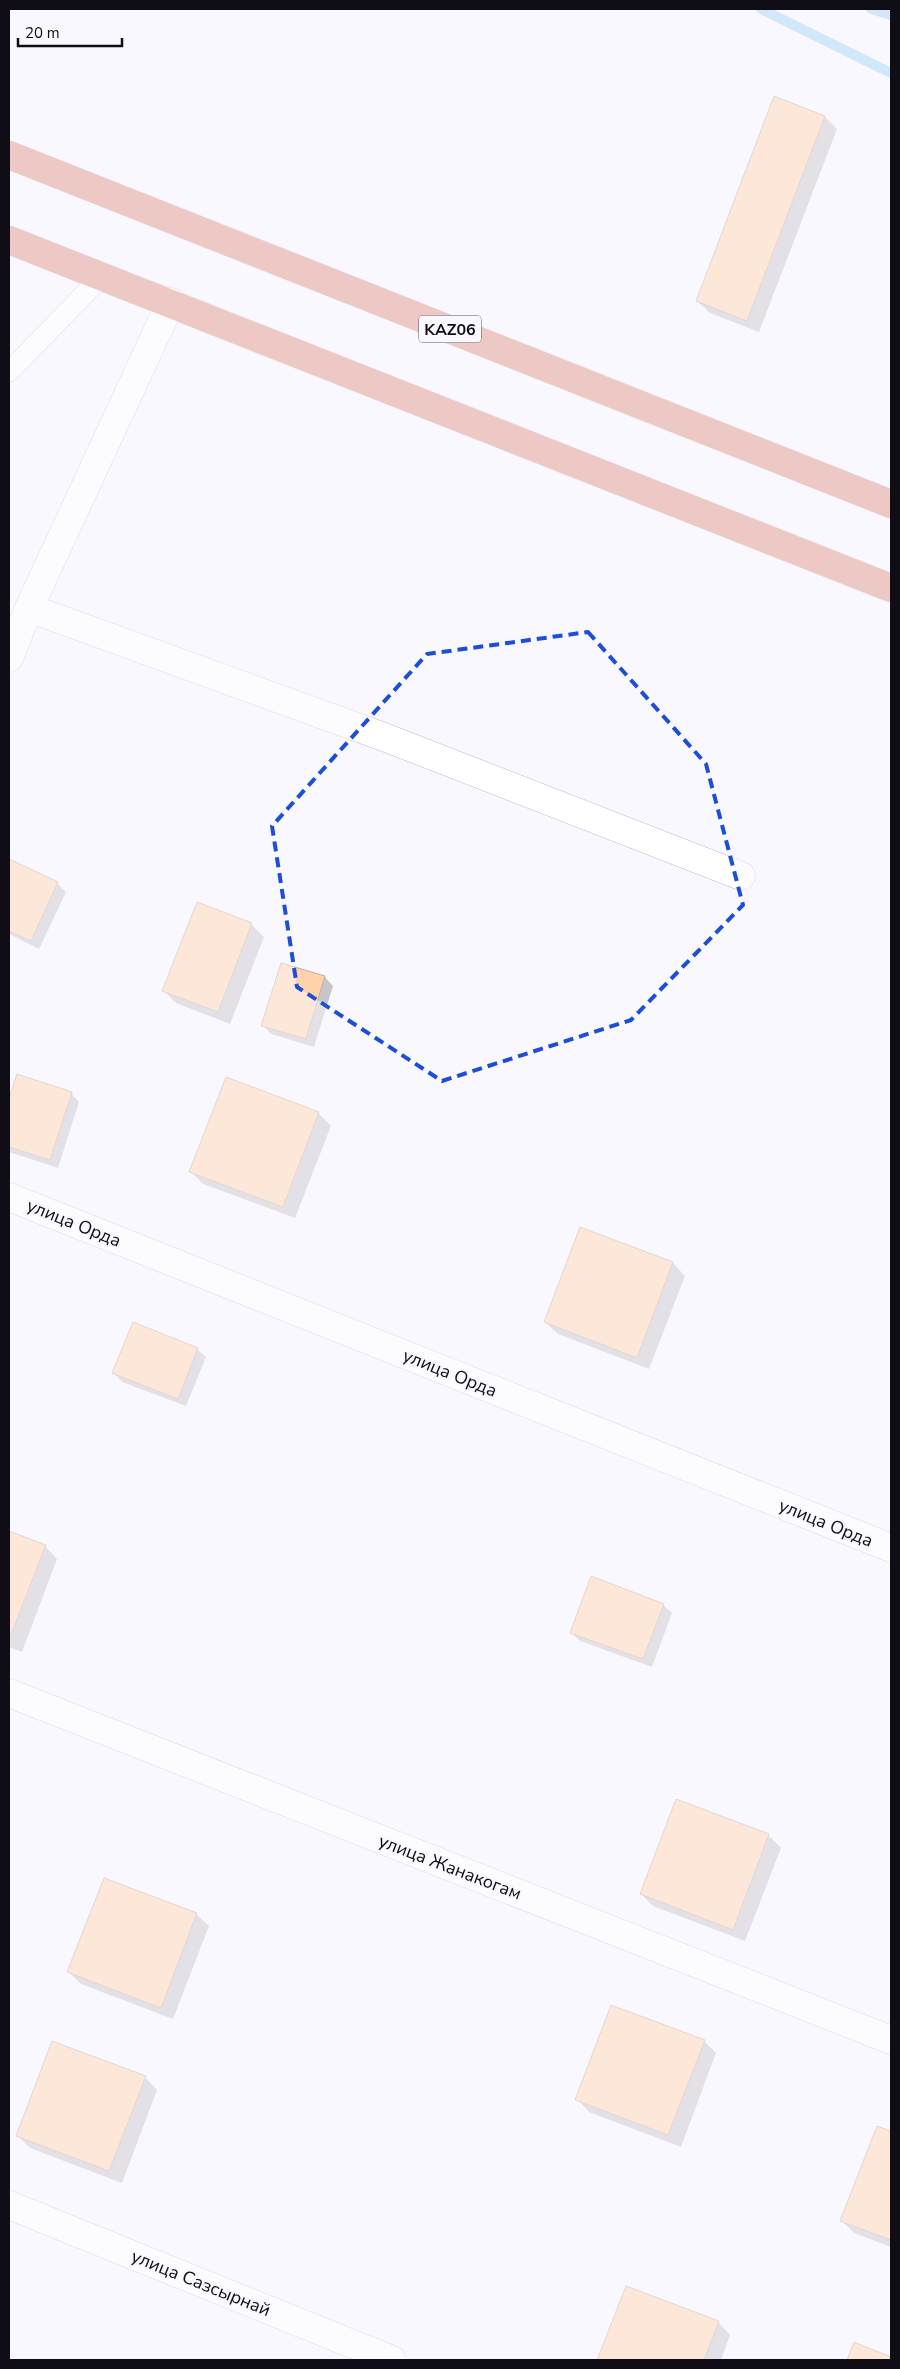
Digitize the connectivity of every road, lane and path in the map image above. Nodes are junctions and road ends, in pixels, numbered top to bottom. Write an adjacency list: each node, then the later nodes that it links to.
1 (9, 155): 6 (highway, KАZ06)
2 (9, 240): 3 (highway)
3 (102, 276): 4 (highway); 5 (lane)
4 (171, 302): 7 (highway); 8 (street)
5 (9, 372)
6 (891, 504)
7 (891, 588)
8 (30, 608): 9 (street); 10 (street)
9 (9, 658)
10 (741, 876)
11 (9, 1197): 12 (street, улица Орда)
12 (891, 1548)
13 (9, 1693): 14 (street, улица Жанакогам)
14 (891, 2040)
15 (9, 2205): 16 (street, улица Сазсырнай)
16 (392, 2360)

